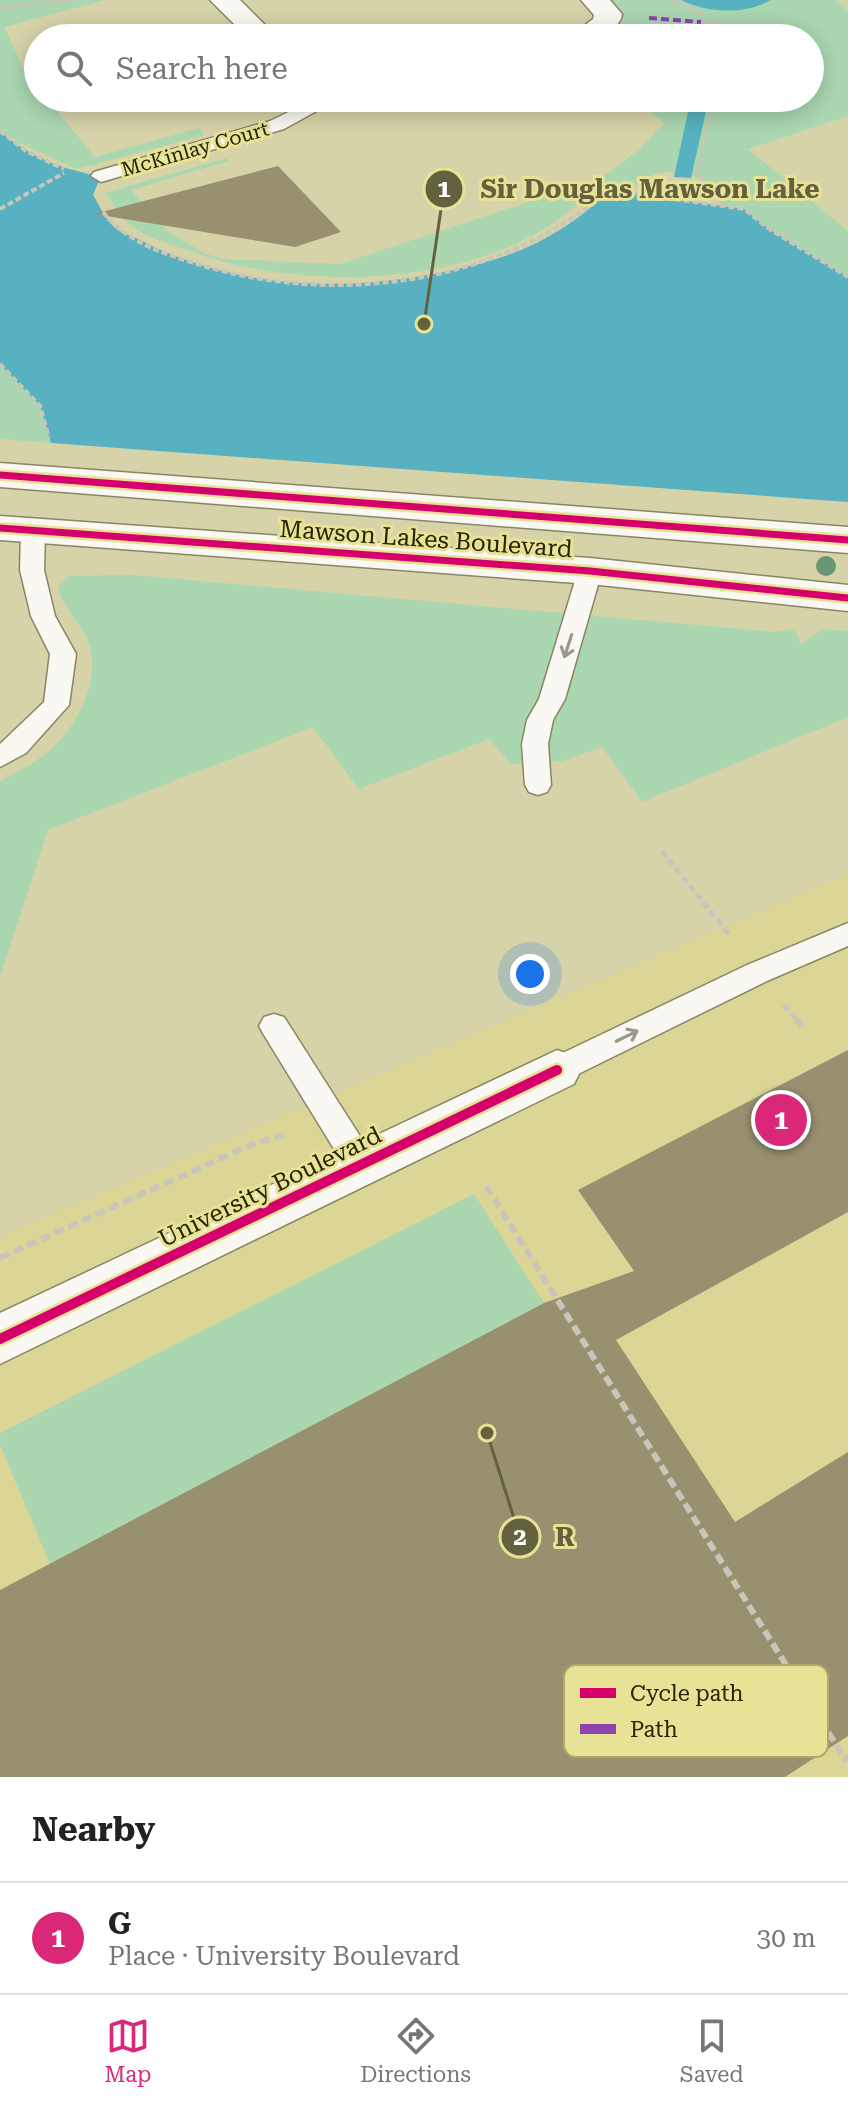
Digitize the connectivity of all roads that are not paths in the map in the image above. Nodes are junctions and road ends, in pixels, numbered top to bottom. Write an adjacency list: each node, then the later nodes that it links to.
1 (224, 0): 3 (street)
2 (595, 0): 4 (street)
3 (249, 24)
4 (605, 24)
5 (303, 112): 6 (lane, McKinlay Court)
6 (101, 176)
7 (0, 475): 9 (street, Mawson Lakes Boulevard)
8 (16, 530): 10 (street, Mawson Lakes Boulevard); 12 (lane)
9 (848, 540)
10 (590, 571): 11 (street, Mawson Lakes Boulevard); 13 (lane, one-way to 13)
11 (848, 598)
12 (0, 757)
13 (538, 785)
14 (848, 934): 16 (lane, University Boulevard, one-way to 14)
15 (274, 1026): 17 (lane)
16 (557, 1070): 17 (street, University Boulevard)
17 (361, 1165): 18 (street, University Boulevard)
18 (0, 1339)

